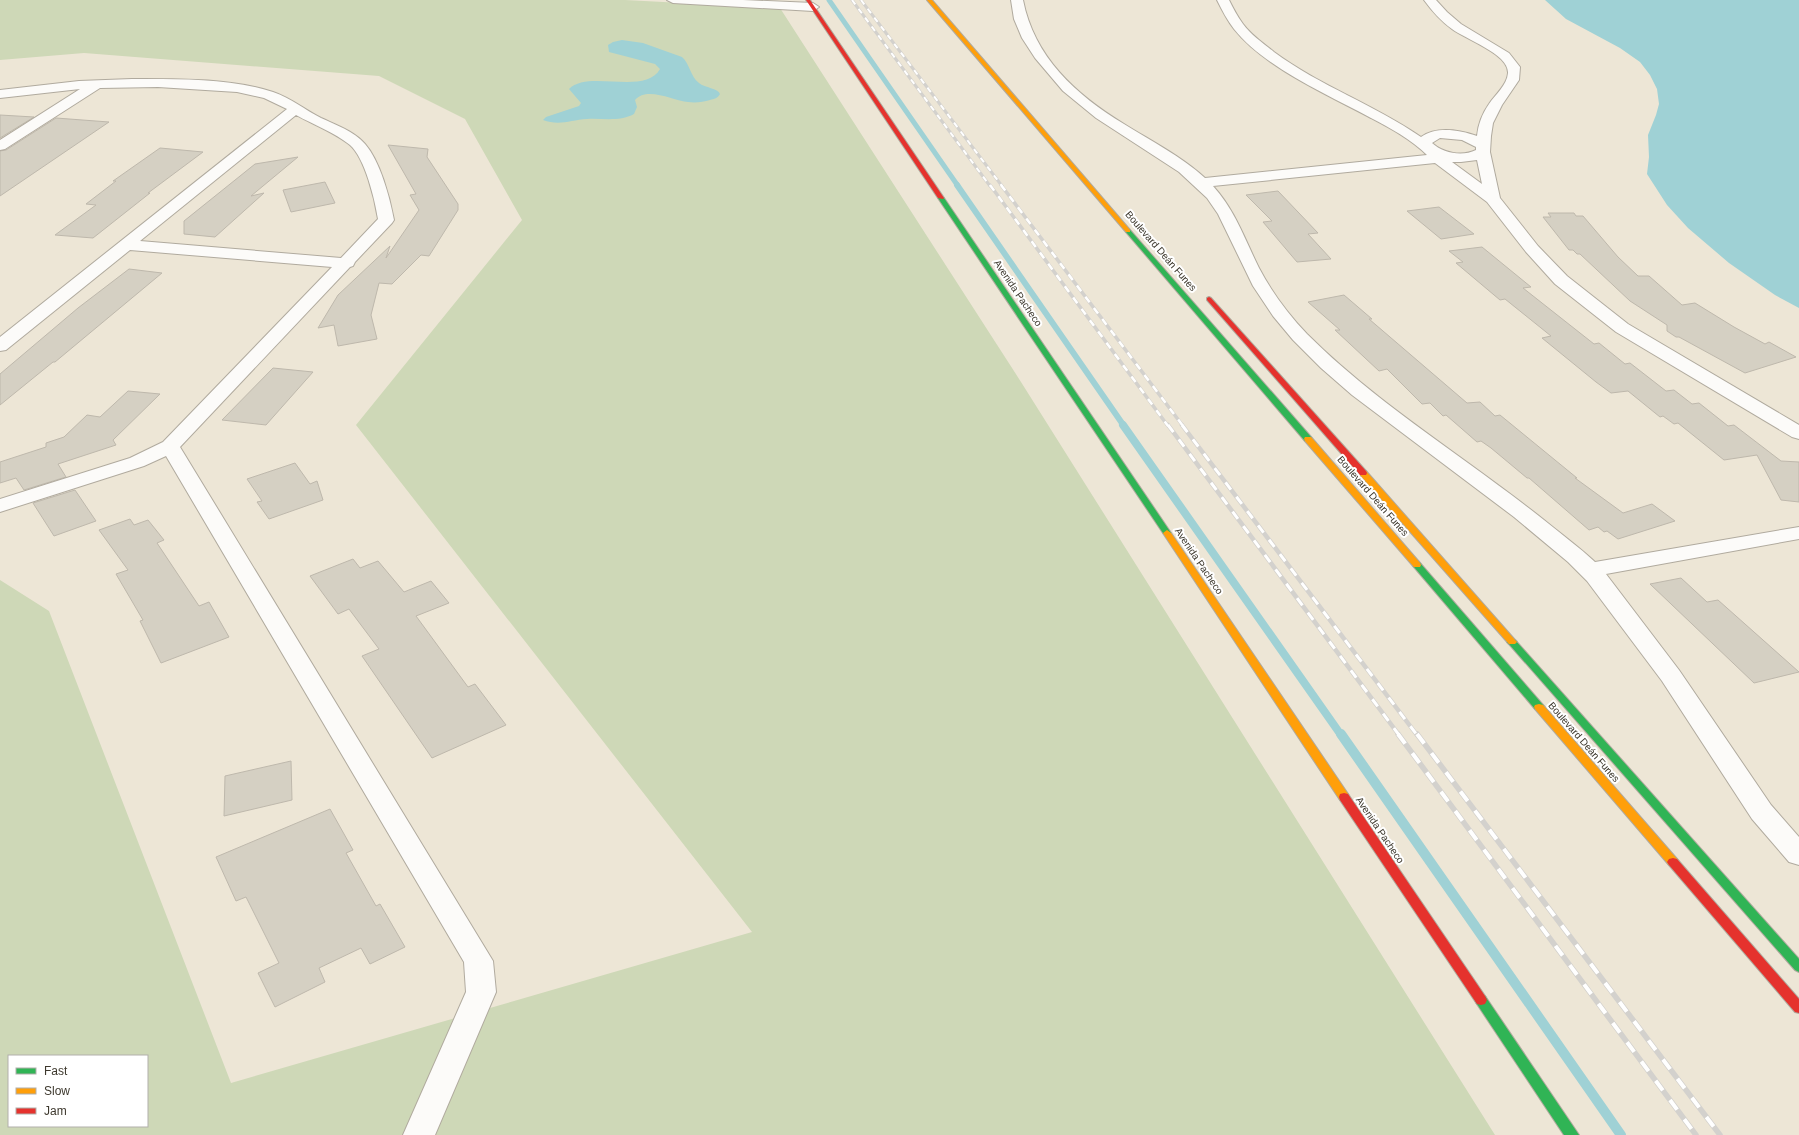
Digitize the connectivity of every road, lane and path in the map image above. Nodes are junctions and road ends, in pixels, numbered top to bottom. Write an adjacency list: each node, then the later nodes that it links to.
1 (673, 0): 6 (street)
2 (928, 0): 29 (main road, Boulevard Deán Funes)
3 (1017, 0): 16 (street)
4 (1223, 0): 10 (street)
5 (1430, 0): 11 (street)
6 (810, 4): 31 (main road, Avenida Pacheco)
7 (98, 84): 8 (street); 9 (street); 13 (street)
8 (0, 94)
9 (294, 109): 18 (street); 19 (street)
10 (1398, 127): 12 (street); 15 (street)
11 (1484, 129): 12 (street); 14 (street)
12 (1446, 134): 14 (street); 15 (street)
13 (0, 146)
14 (1483, 148): 15 (street); 17 (street)
15 (1433, 153): 16 (street); 17 (street)
16 (1202, 183): 26 (street)
17 (1492, 199): 22 (street)
18 (128, 245): 19 (street); 21 (street)
19 (347, 263): 23 (street)
20 (1202, 292): 28 (main road, Boulevard Deán Funes)
21 (0, 346)
22 (1799, 433)
23 (170, 446): 24 (street); 30 (street)
24 (0, 506)
25 (1799, 533): 26 (street)
26 (1590, 570): 27 (street)
27 (1799, 855)
28 (1799, 966)
29 (1799, 1008)
30 (419, 1135)
31 (1572, 1135)

